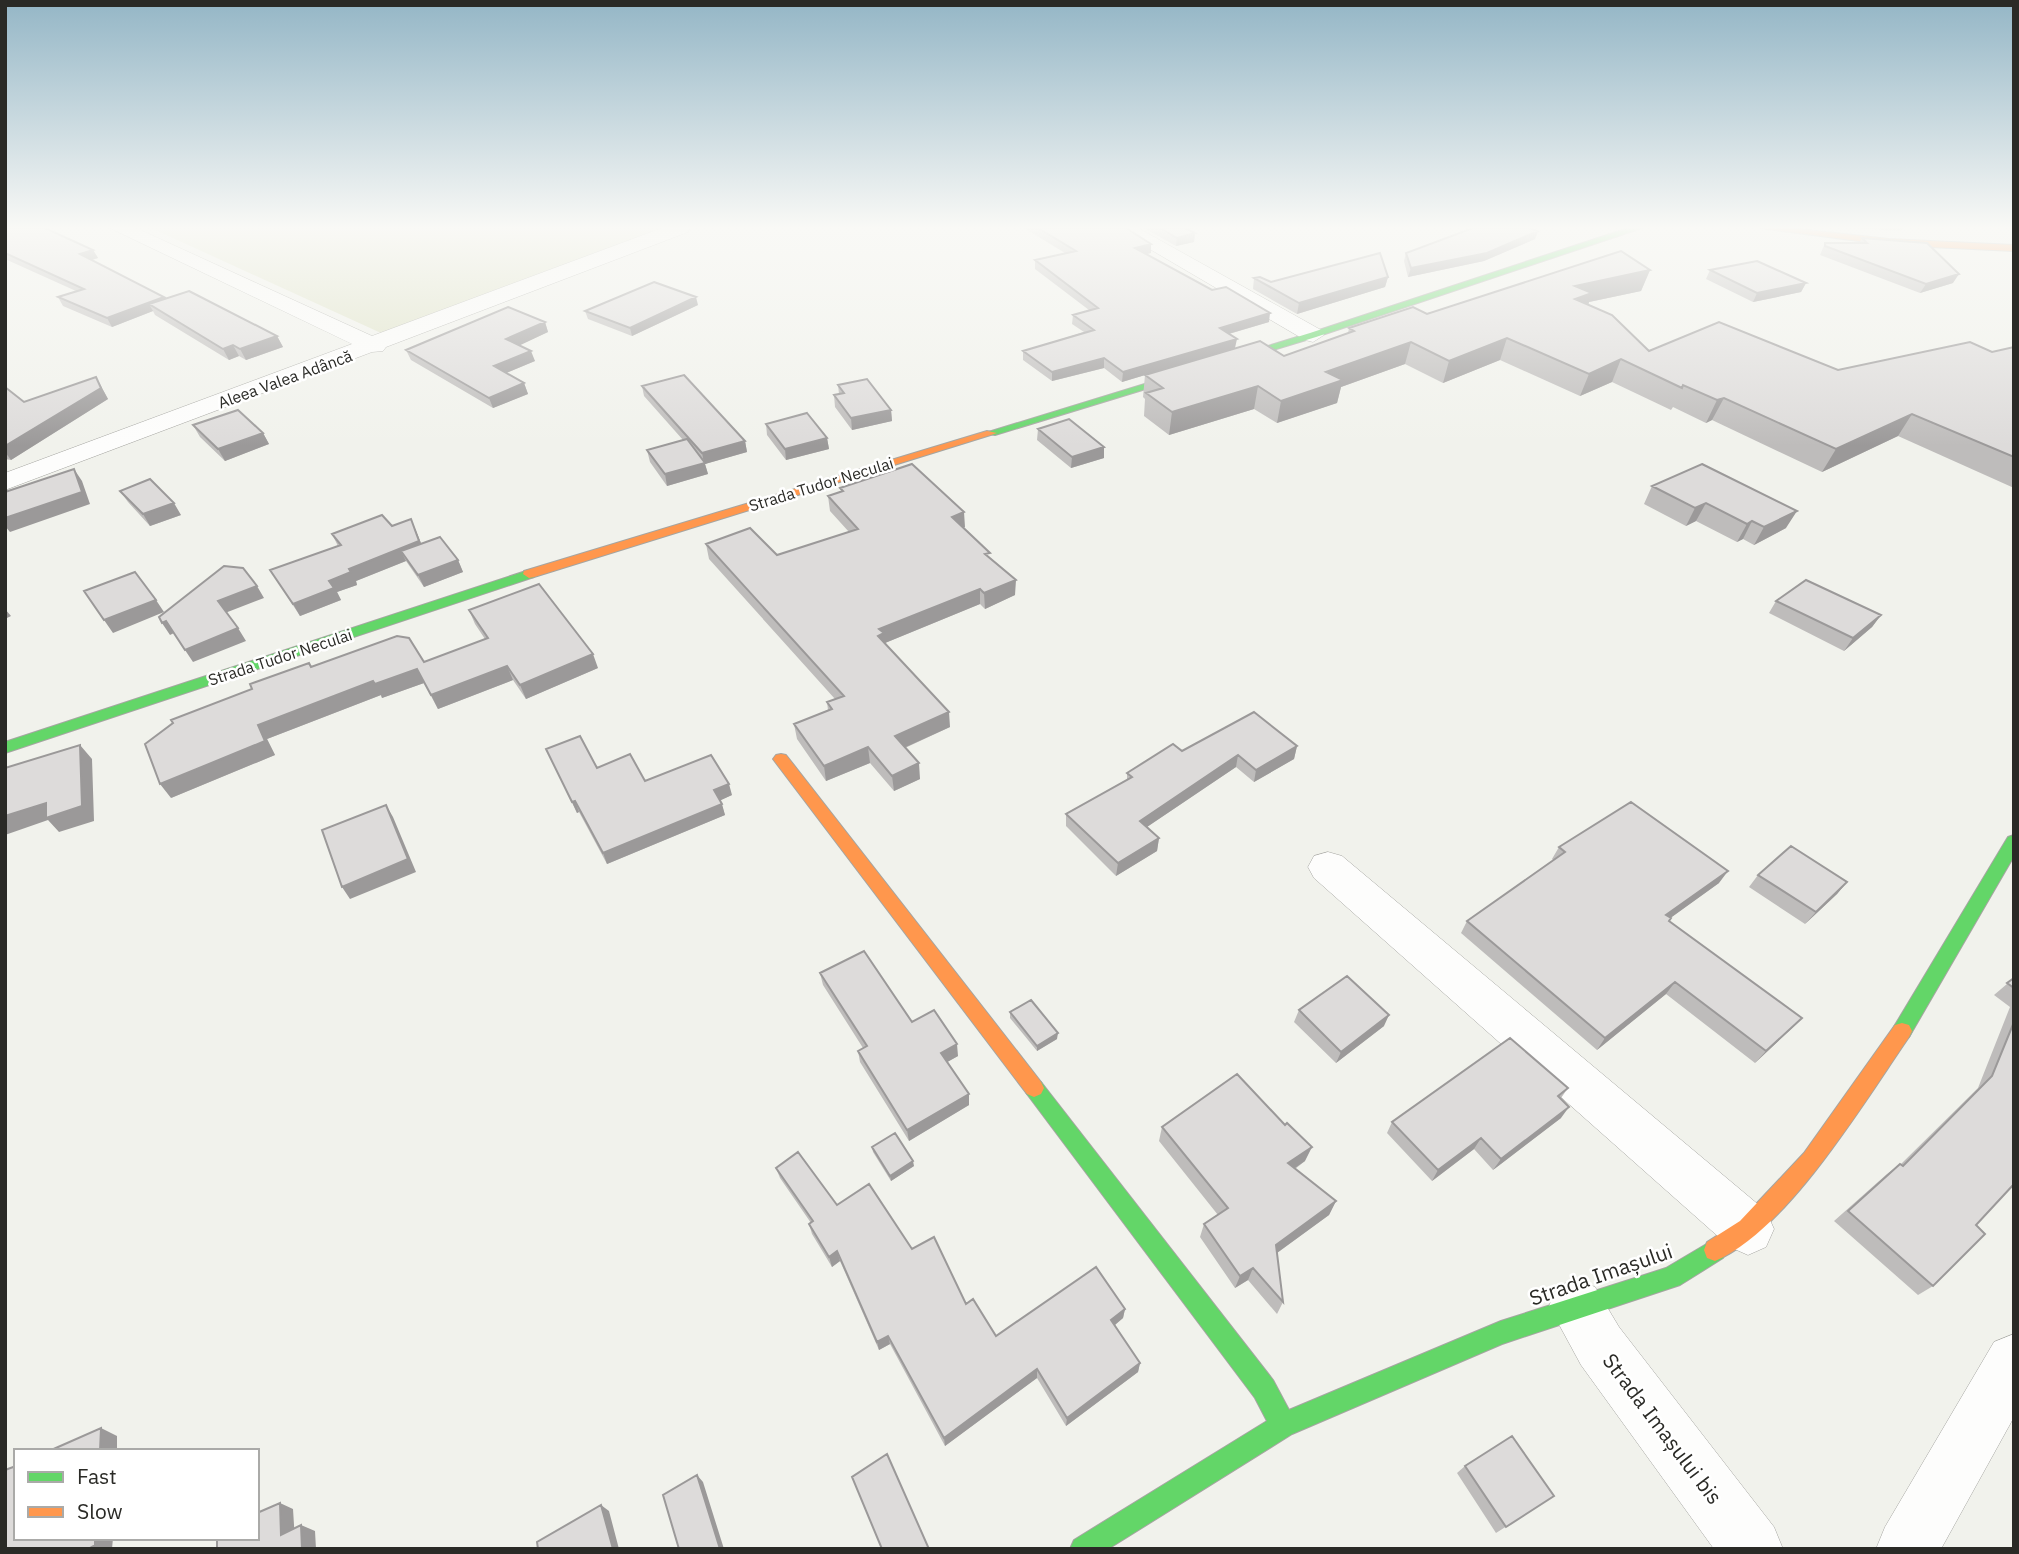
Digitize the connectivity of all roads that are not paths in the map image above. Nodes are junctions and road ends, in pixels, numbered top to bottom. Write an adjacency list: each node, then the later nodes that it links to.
1 (276, 301): 6 (street)
2 (493, 301): 6 (street, Aleea Valea Adâncă)
3 (1251, 301): 5 (street)
4 (1417, 301): 5 (street, Strada Tudor Neculai)
5 (1312, 335): 8 (street, Strada Tudor Neculai)
6 (375, 346): 7 (street, Aleea Valea Adâncă)
7 (5, 482)
8 (5, 748)
9 (781, 759): 15 (street)
10 (2014, 841): 12 (street, Strada Imașului)
11 (1328, 867): 12 (street)
12 (1748, 1229): 13 (street, Strada Imașului)
13 (1576, 1306): 15 (street, Strada Imașului); 17 (street, Strada Imașului bis)
14 (2014, 1362): 18 (street)
15 (1283, 1426): 16 (street, Strada Imașului)
16 (1083, 1549)
17 (1752, 1549)
18 (1908, 1549)

